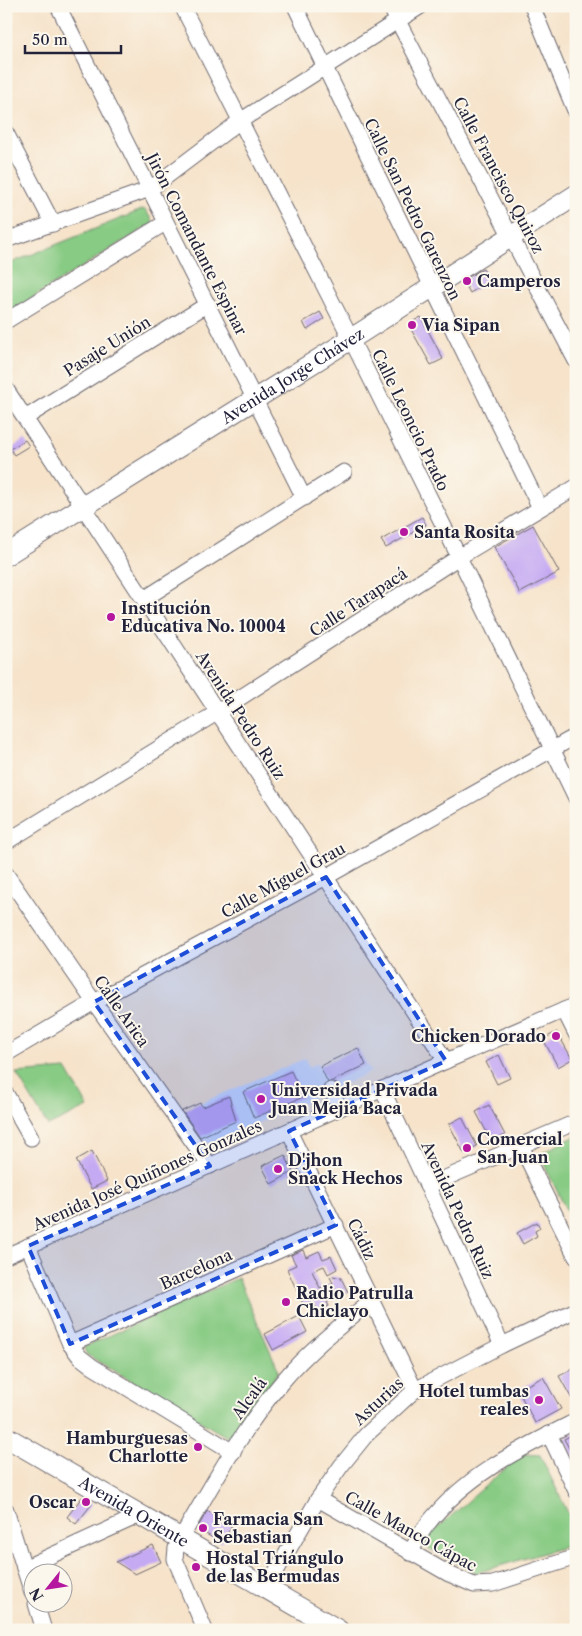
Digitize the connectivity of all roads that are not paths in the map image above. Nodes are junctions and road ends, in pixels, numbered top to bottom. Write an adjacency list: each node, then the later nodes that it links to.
1 (58, 6): 12 (street, Jirón Comandante Espinar)
2 (182, 6): 10 (street, Calle Leoncio Prado)
3 (294, 6): 8 (street, Calle San Pedro Garenzon)
4 (390, 6): 7 (street, Calle Francisco Quiroz)
5 (421, 6): 7 (street)
6 (532, 6): 9 (street)
7 (397, 20): 8 (street); 16 (street, Calle Francisco Quiroz)
8 (324, 69): 10 (street); 18 (street, Calle San Pedro Garenzon)
9 (576, 113)
10 (240, 121): 12 (street); 21 (street, Calle Leoncio Prado)
11 (7, 136): 15 (street)
12 (150, 189): 14 (street, Jirón Comandante Espinar); 15 (street)
13 (576, 195): 16 (main road, Avenida Jorge Chávez)
14 (165, 222): 19 (street, Jirón Comandante Espinar); 20 (street)
15 (53, 224): 17 (street)
16 (512, 236): 18 (main road, Avenida Jorge Chávez); 22 (street, Calle Francisco Quiroz)
17 (6, 240)
18 (432, 287): 21 (main road, Avenida Jorge Chávez); 30 (street, Calle San Pedro Garenzon)
19 (208, 304): 24 (street, Jirón Comandante Espinar); 25 (street, Pasaje Unión)
20 (6, 321)
21 (351, 339): 24 (main road, Avenida Jorge Chávez); 32 (street, Calle Leoncio Prado)
22 (576, 361)
23 (6, 389): 25 (street, Avenida Pedro Ruiz)
24 (255, 399): 28 (street, Jirón Comandante Espinar); 29 (main road, Avenida Jorge Chávez)
25 (26, 418): 29 (street, Avenida Pedro Ruiz)
26 (344, 472): 28 (street)
27 (576, 487): 30 (street, Calle Tarapacá)
28 (304, 498): 33 (street)
29 (83, 507): 31 (main road, Avenida Jorge Chávez); 33 (street, Avenida Pedro Ruiz)
30 (540, 508): 32 (street, Calle Tarapacá)
31 (6, 555)
32 (459, 557): 34 (street, Calle Tarapacá); 36 (street, Calle Leoncio Prado)
33 (144, 599): 34 (street, Avenida Pedro Ruiz)
34 (218, 712): 38 (street, Calle Tarapacá); 40 (street, Avenida Pedro Ruiz)
35 (576, 736): 36 (street, Calle Miguel Grau)
36 (552, 750): 37 (street, Calle Leoncio Prado); 40 (street, Calle Miguel Grau)
37 (576, 798)
38 (6, 842)
39 (6, 874): 41 (street, Calle Arica)
40 (326, 878): 41 (street, Calle Miguel Grau); 45 (street, Avenida Pedro Ruiz)
41 (94, 1002): 44 (street, Calle Miguel Grau); 54 (street, Calle Arica)
42 (570, 1008): 43 (street); 45 (street, Avenida José Quiñones Gonzales)
43 (576, 1034)
44 (6, 1054)
45 (446, 1061): 46 (street, Avenida José Quiñones Gonzales)
46 (382, 1089): 49 (street, Avenida José Quiñones Gonzales); 55 (street, Avenida Pedro Ruiz)
47 (331, 1090): 49 (street)
48 (6, 1094): 52 (street)
49 (340, 1108): 51 (street, Avenida José Quiñones Gonzales)
50 (576, 1122): 53 (street)
51 (289, 1131): 54 (street, Avenida José Quiñones Gonzales); 56 (street, Cádiz)
52 (31, 1138)
53 (521, 1146): 55 (street); 59 (street)
54 (210, 1166): 57 (street, Avenida José Quiñones Gonzales)
55 (427, 1186): 63 (street, Avenida Pedro Ruiz)
56 (336, 1226): 60 (street, Cádiz); 62 (street, Barcelona)
57 (28, 1246): 58 (street, Avenida José Quiñones Gonzales); 62 (street)
58 (6, 1256)
59 (576, 1257)
60 (372, 1300): 64 (street, Cádiz); 68 (street, Alcalá)
61 (576, 1310): 63 (street, Asturias)
62 (70, 1344): 68 (street)
63 (502, 1346): 64 (street, Asturias)
64 (415, 1390): 70 (street, Asturias)
65 (576, 1422): 66 (street)
66 (549, 1434): 69 (street); 74 (street)
67 (6, 1437): 72 (main road, Avenida Oriente)
68 (233, 1452): 73 (street, Alcalá)
69 (576, 1491)
70 (318, 1499): 74 (street, Calle Manco Cápac); 78 (street, Asturias)
71 (7, 1515): 76 (street)
72 (140, 1515): 73 (main road, Avenida Oriente); 77 (street)
73 (181, 1538): 78 (main road, Avenida Oriente); 81 (street, Alcalá)
74 (410, 1552): 75 (street, Calle Manco Cápac)
75 (576, 1557)
76 (23, 1564)
77 (33, 1564)
78 (267, 1587): 82 (main road, Avenida Oriente)
79 (39, 1614): 80 (street)
80 (44, 1630)
81 (205, 1630)
82 (338, 1630)

